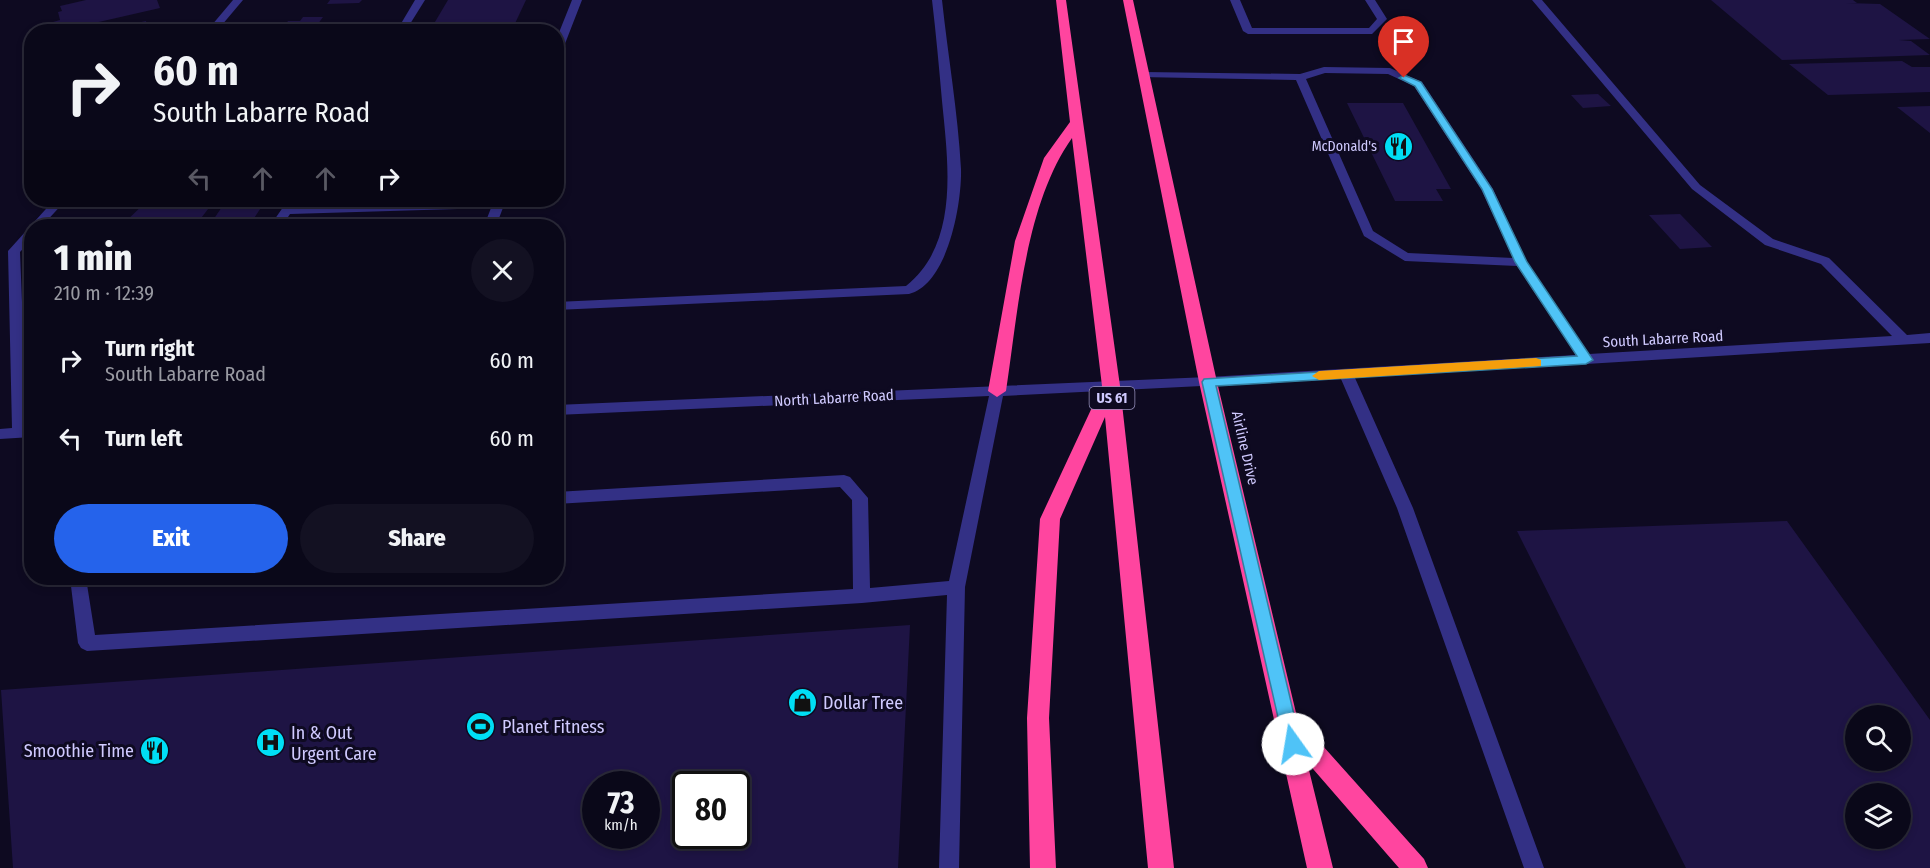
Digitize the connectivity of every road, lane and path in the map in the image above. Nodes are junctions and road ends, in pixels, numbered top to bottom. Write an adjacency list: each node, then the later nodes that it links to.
1 (420, 0): 11 (street)
2 (577, 0): 12 (street)
3 (937, 0): 24 (street)
4 (1061, 0): 15 (highway, US 61)
5 (1128, 0): 13 (highway, Airline Drive)
6 (1235, 0): 7 (street)
7 (1370, 0)
8 (1537, 0): 26 (street)
9 (231, 2): 10 (street)
10 (216, 24)
11 (405, 24)
12 (564, 33)
13 (1144, 75): 14 (street); 29 (highway, Airline Drive)
14 (1300, 77): 23 (street); 23 (street)
15 (1077, 122): 30 (highway, US 61); 31 (highway)
16 (54, 207): 20 (street)
17 (289, 207): 19 (street)
18 (381, 207): 19 (street)
19 (286, 211): 21 (street)
20 (42, 219)
21 (281, 219)
22 (24, 240): 32 (street)
23 (1521, 262): 27 (street)
24 (564, 306)
25 (1930, 338): 26 (street, South Labarre Road)
26 (1903, 339): 27 (street, South Labarre Road)
27 (1586, 360): 28 (street, South Labarre Road)
28 (1346, 374): 29 (street, South Labarre Road); 46 (street)
29 (1208, 382): 30 (street, South Labarre Road); 40 (highway, Airline Drive)
30 (1111, 386): 31 (street, North Labarre Road); 42 (highway); 43 (highway, US 61)
31 (997, 391): 33 (street, North Labarre Road); 38 (street)
32 (24, 402)
33 (564, 410)
34 (24, 432): 35 (street)
35 (0, 434)
36 (564, 498): 39 (street)
37 (79, 585): 39 (street)
38 (956, 587): 39 (street); 41 (street)
39 (862, 596)
40 (1288, 723): 44 (highway, Airline Drive); 45 (highway)
41 (949, 868)
42 (1043, 868)
43 (1161, 868)
44 (1320, 868)
45 (1415, 868)
46 (1534, 868)

